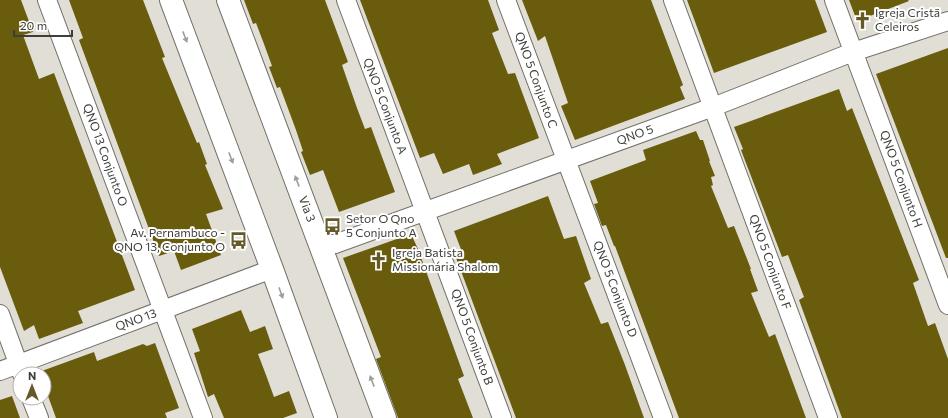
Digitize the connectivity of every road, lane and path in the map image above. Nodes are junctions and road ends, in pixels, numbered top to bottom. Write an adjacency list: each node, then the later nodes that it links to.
1 (47, 0): 18 (street, QNO 13 Conjunto O)
2 (171, 0): 16 (main road, one-way to 16)
3 (214, 0): 12 (main road)
4 (228, 0): 12 (main road, Via 3)
5 (346, 0): 14 (street, QNO 5 Conjunto A)
6 (506, 0): 13 (street, QNO 5 Conjunto C)
7 (673, 0): 11 (street, QNO 5 Conjunto F)
8 (834, 0): 10 (street, QNO 5 Conjunto H)
9 (948, 21): 10 (street, QNO 5)
10 (854, 52): 11 (street, QNO 5); 17 (street, QNO 5 Conjunto H)
11 (713, 107): 13 (street, QNO 5); 33 (street, QNO 5 Conjunto F)
12 (270, 110): 15 (main road, Via 3, one-way to 12)
13 (566, 161): 14 (street, QNO 5); 32 (street, QNO 5 Conjunto D)
14 (425, 212): 15 (street, QNO 5); 31 (street, QNO 5 Conjunto B)
15 (320, 244): 30 (main road, Via 3, one-way to 15)
16 (272, 269): 18 (street, QNO 13); 20 (main road, one-way to 20)
17 (948, 305)
18 (162, 310): 22 (street, QNO 13); 27 (street, QNO 13 Conjunto O)
19 (0, 314): 21 (street)
20 (305, 360): 28 (main road); 29 (main road)
21 (19, 366)
22 (27, 366)
23 (12, 370): 24 (street, QNO 13)
24 (0, 371)
25 (34, 406): 26 (street)
26 (39, 418)
27 (203, 418)
28 (326, 418)
29 (341, 418)
30 (386, 418)
31 (502, 418)
32 (663, 418)
33 (828, 418)

